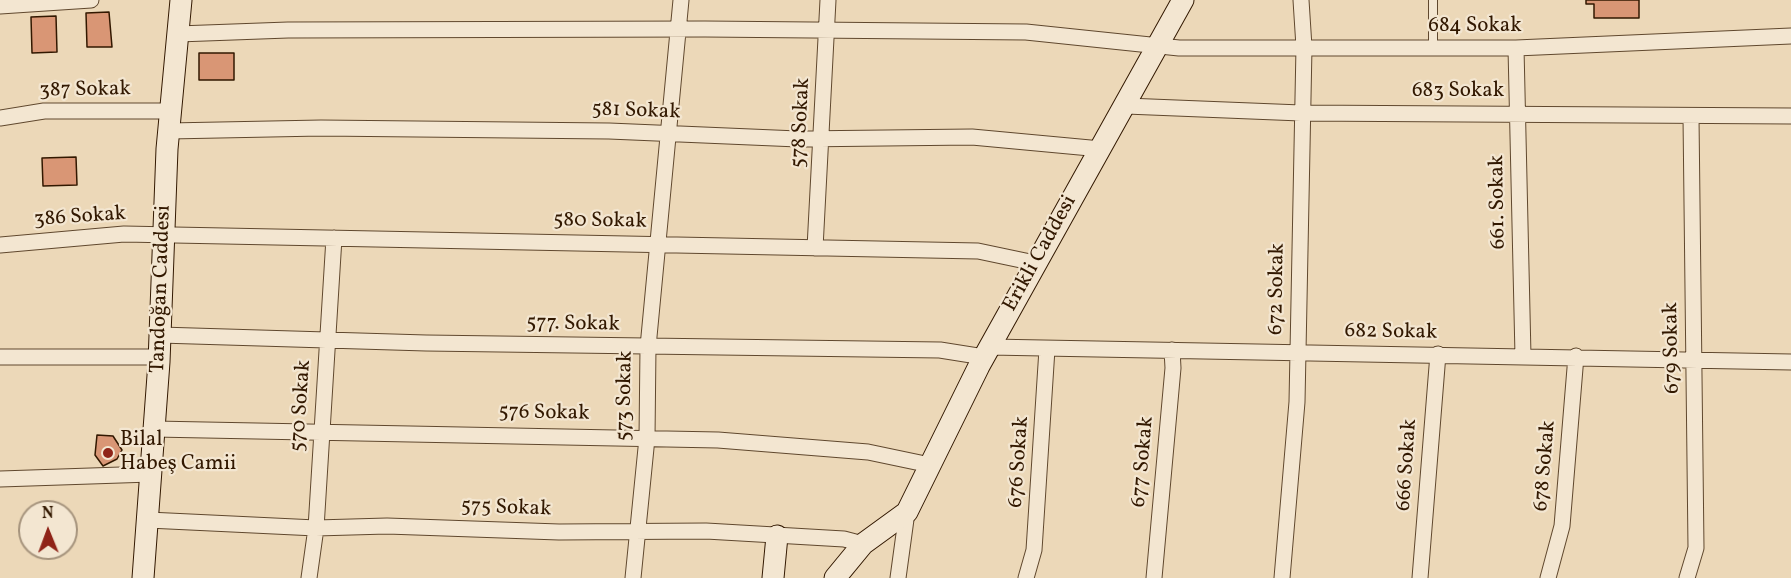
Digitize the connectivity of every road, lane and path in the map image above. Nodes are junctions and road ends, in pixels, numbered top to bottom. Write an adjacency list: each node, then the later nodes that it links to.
1 (91, 0): 8 (street)
2 (181, 0): 11 (street, Tandoğan Caddesi)
3 (681, 0): 9 (street, 573 Sokak)
4 (828, 0): 10 (street, 578 Sokak)
5 (1183, 0): 13 (street, Erikli Caddesi)
6 (1301, 0): 14 (street, 672 Sokak)
7 (1433, 0): 15 (lane)
8 (0, 6)
9 (679, 29): 10 (street, 684 Sokak); 11 (street, 684 Sokak); 24 (street, 573 Sokak)
10 (827, 30): 13 (street, 684 Sokak); 25 (street, 578 Sokak)
11 (178, 34): 23 (street, Tandoğan Caddesi)
12 (1791, 36): 16 (street, 684 Sokak)
13 (1158, 47): 14 (street, 684 Sokak); 17 (street, Erikli Caddesi)
14 (1304, 47): 15 (street, 684 Sokak); 18 (street, 672 Sokak)
15 (1433, 48): 16 (street, 684 Sokak)
16 (1516, 48): 19 (street, 661. Sokak)
17 (1126, 106): 18 (street, 683 Sokak); 26 (street, Erikli Caddesi)
18 (1301, 113): 19 (street, 683 Sokak); 39 (street, 672 Sokak)
19 (1519, 113): 21 (street, 683 Sokak); 41 (street, 661. Sokak)
20 (1791, 116): 21 (street, 683 Sokak)
21 (1691, 117): 45 (street, 679 Sokak)
22 (0, 118): 23 (street, 387 Sokak)
23 (170, 121): 24 (street, 581 Sokak); 27 (street, Tandoğan Caddesi)
24 (666, 134): 25 (street, 581 Sokak); 29 (street, 573 Sokak)
25 (823, 139): 26 (street, 581 Sokak); 31 (street, 578 Sokak)
26 (1101, 149): 32 (street, Erikli Caddesi)
27 (164, 236): 28 (street, 580 Sokak); 30 (street, 386 Sokak); 33 (street, Tandoğan Caddesi)
28 (334, 238): 29 (street, 580 Sokak); 34 (street, 570 Sokak)
29 (658, 244): 31 (street, 580 Sokak); 35 (street, 573 Sokak)
30 (0, 245)
31 (815, 248): 32 (street, 580 Sokak)
32 (1035, 263): 38 (street, Erikli Caddesi)
33 (160, 335): 34 (street, 577. Sokak); 43 (street, Tandoğan Caddesi)
34 (329, 339): 35 (street, 577. Sokak); 48 (street, 570 Sokak)
35 (648, 347): 38 (street, 577. Sokak); 49 (street, 573 Sokak)
36 (1047, 349): 37 (street, 682 Sokak); 38 (street, 682 Sokak); 65 (street, 676 Sokak)
37 (1172, 350): 39 (street, 682 Sokak); 66 (street, 677 Sokak)
38 (987, 352): 50 (street, Erikli Caddesi)
39 (1297, 353): 40 (street, 682 Sokak); 67 (street, 672 Sokak)
40 (1438, 354): 41 (street, 682 Sokak); 68 (street, 666 Sokak)
41 (1523, 356): 44 (street, 682 Sokak)
42 (0, 357): 43 (street)
43 (159, 357): 47 (street, Tandoğan Caddesi)
44 (1576, 357): 45 (street, 682 Sokak); 69 (street, 678 Sokak)
45 (1694, 361): 46 (street, 682 Sokak); 70 (street, 679 Sokak)
46 (1791, 362)
47 (154, 429): 48 (street, 576 Sokak); 51 (street, Tandoğan Caddesi)
48 (321, 434): 49 (street, 576 Sokak); 55 (street, 570 Sokak)
49 (647, 438): 50 (street, 576 Sokak); 56 (street, 573 Sokak)
50 (930, 465): 53 (street, Erikli Caddesi)
51 (151, 474): 52 (street); 54 (street, Tandoğan Caddesi)
52 (0, 479)
53 (907, 513): 58 (street); 64 (street)
54 (148, 520): 55 (street, 575 Sokak); 59 (street, Tandoğan Caddesi)
55 (316, 528): 56 (street, 575 Sokak); 60 (street, 570 Sokak)
56 (640, 532): 57 (street, 575 Sokak); 61 (street, 573 Sokak)
57 (777, 536): 58 (street, 575 Sokak); 62 (street)
58 (863, 544): 63 (street)
59 (143, 578)
60 (309, 578)
61 (633, 578)
62 (773, 578)
63 (835, 578)
64 (897, 578)
65 (1026, 578)
66 (1154, 578)
67 (1282, 578)
68 (1420, 578)
69 (1548, 578)
70 (1687, 578)

